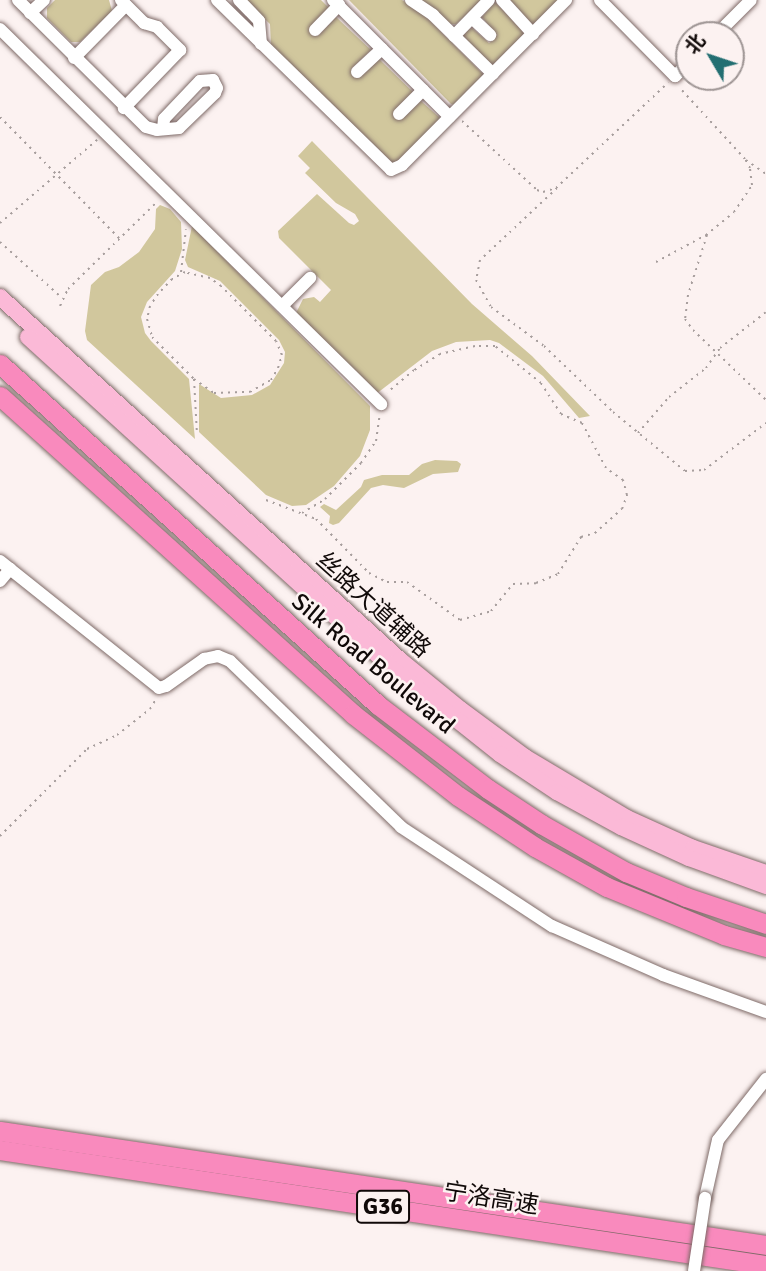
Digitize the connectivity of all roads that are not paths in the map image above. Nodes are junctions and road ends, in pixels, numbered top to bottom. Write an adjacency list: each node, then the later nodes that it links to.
1 (18, 0): 13 (street)
2 (44, 0): 13 (street)
3 (217, 0): 21 (street)
4 (239, 0): 21 (street)
5 (411, 0): 20 (street)
6 (489, 0): 14 (street)
7 (502, 0): 18 (street)
8 (566, 0): 18 (street)
9 (600, 0): 26 (street)
10 (751, 0): 15 (street)
11 (124, 2): 23 (street); 28 (street)
12 (336, 3): 17 (street); 22 (street)
13 (30, 13): 23 (street)
14 (472, 18): 19 (street); 20 (street)
15 (730, 21)
16 (0, 29): 34 (street)
17 (315, 30)
18 (533, 34): 25 (street)
19 (490, 35)
20 (454, 36): 25 (street)
21 (261, 44): 30 (street)
22 (382, 49): 24 (street); 27 (street)
23 (74, 58): 28 (street)
24 (357, 72)
25 (493, 74): 30 (street)
26 (675, 75)
27 (423, 90): 29 (street); 30 (street)
28 (124, 108): 31 (street)
29 (399, 114)
30 (452, 115)
31 (163, 129): 31 (street)
32 (310, 278): 34 (street)
33 (0, 297): 41 (main road, 丝路大道辅路)
34 (282, 306): 38 (street)
35 (0, 311): 42 (main road, 丝路大道辅路)
36 (0, 364): 43 (highway, Silk Road Boulevard)
37 (0, 396): 44 (highway, Silk Road Boulevard)
38 (381, 404)
39 (5, 565): 40 (street); 45 (street)
40 (0, 581)
41 (766, 873)
42 (766, 886)
43 (766, 924)
44 (766, 947)
45 (766, 1012)
46 (766, 1079): 51 (street, bridge)
47 (0, 1131): 49 (highway, 宁洛高速 / G36)
48 (0, 1150): 50 (highway, 宁洛高速 / G36)
49 (766, 1245)
50 (766, 1265)
51 (694, 1271)

